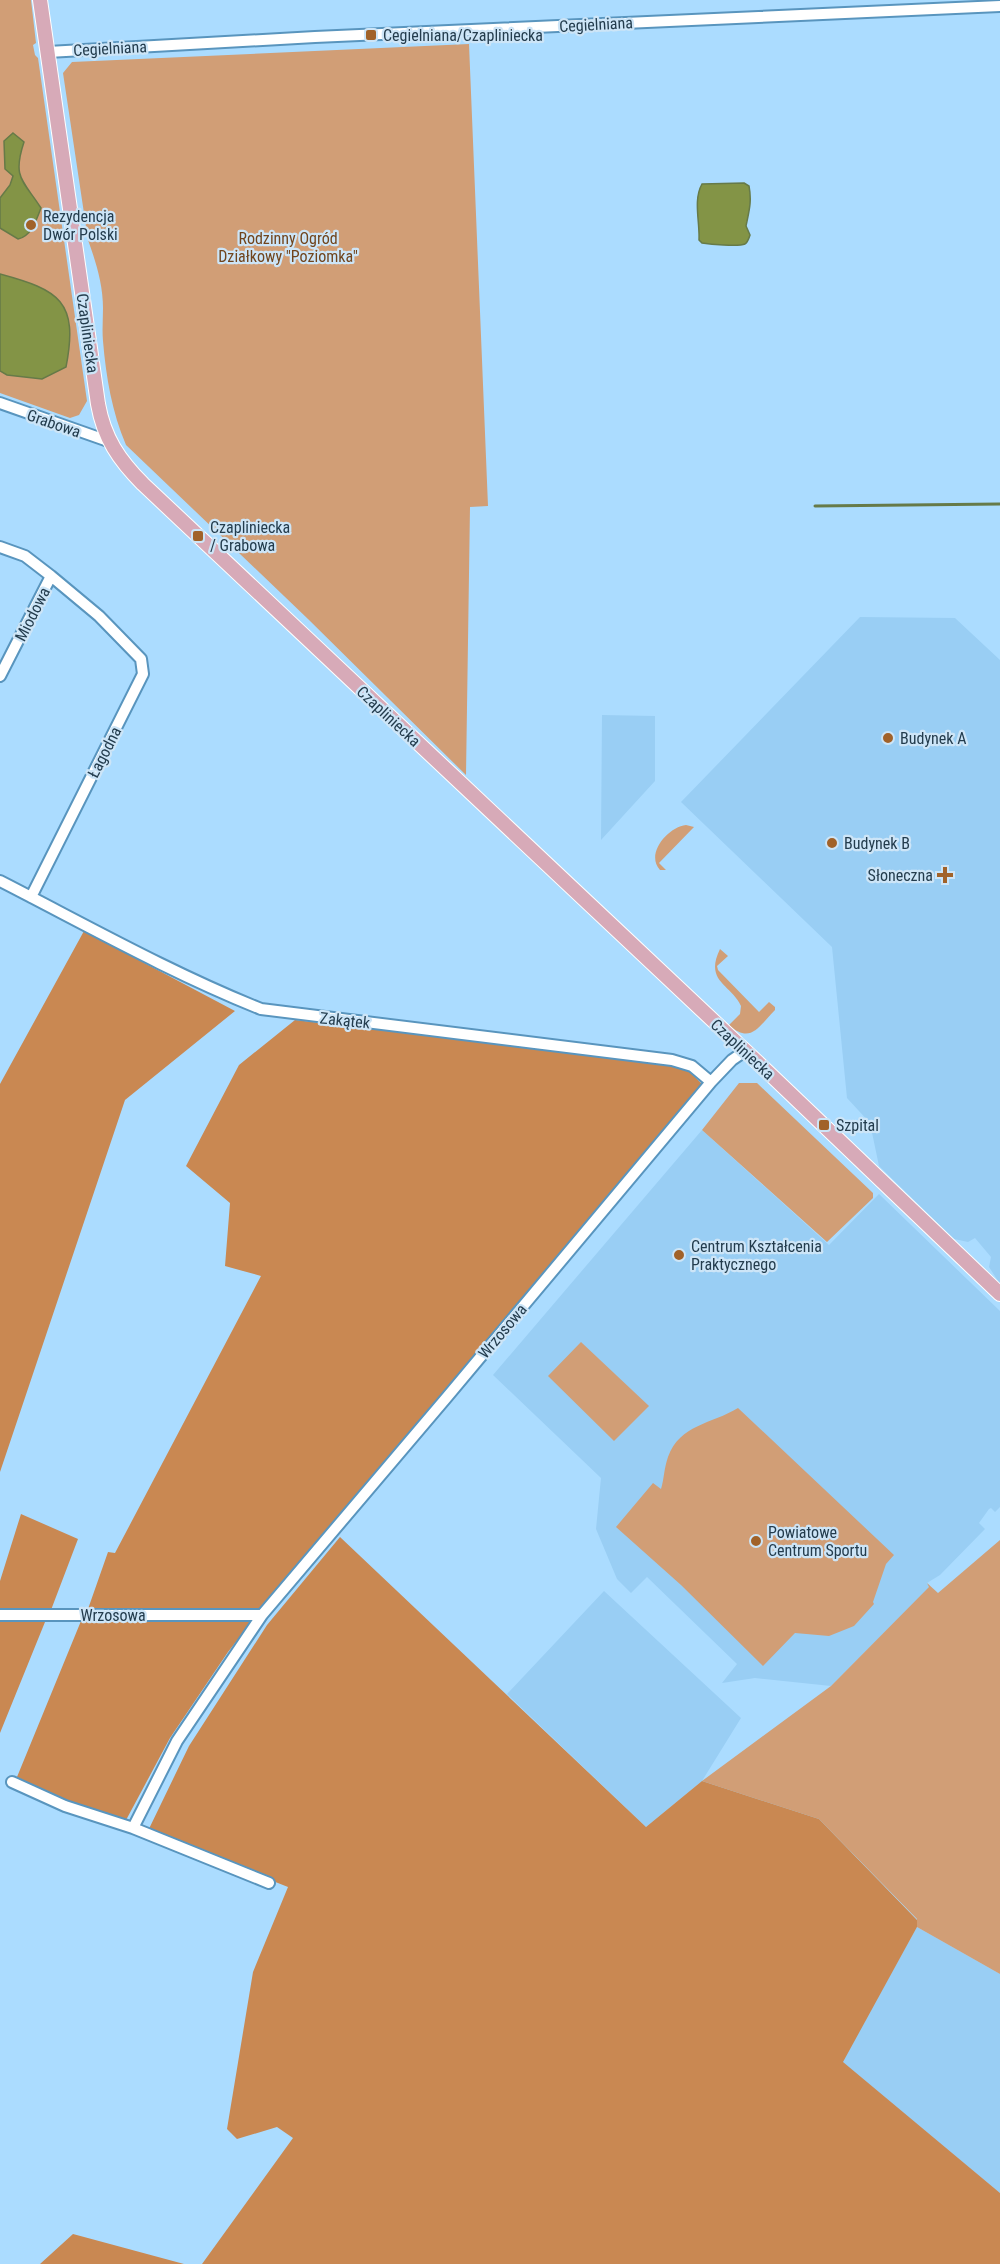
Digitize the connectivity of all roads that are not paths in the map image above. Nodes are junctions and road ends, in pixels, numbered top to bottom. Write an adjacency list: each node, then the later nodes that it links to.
1 (40, 0): 3 (main road, Czapliniecka)
2 (1000, 6): 3 (street, Cegielniana)
3 (48, 52): 5 (main road, Czapliniecka)
4 (0, 403): 5 (street, Grabowa)
5 (108, 441): 12 (main road, Czapliniecka)
6 (0, 547): 7 (street)
7 (51, 576): 8 (street, Miodowa); 9 (street, Miodowa)
8 (99, 616): 11 (street, Łagodna)
9 (0, 676)
10 (0, 881): 11 (street, Zakątek)
11 (31, 897): 13 (street, Zakątek)
12 (745, 1051): 13 (street, Wrzosowa); 14 (main road, Czapliniecka)
13 (711, 1082): 16 (street, Wrzosowa)
14 (1000, 1294)
15 (0, 1615): 16 (street, Wrzosowa)
16 (262, 1615): 18 (street, Wrzosowa)
17 (12, 1782): 18 (street)
18 (133, 1828): 19 (street)
19 (269, 1883)

